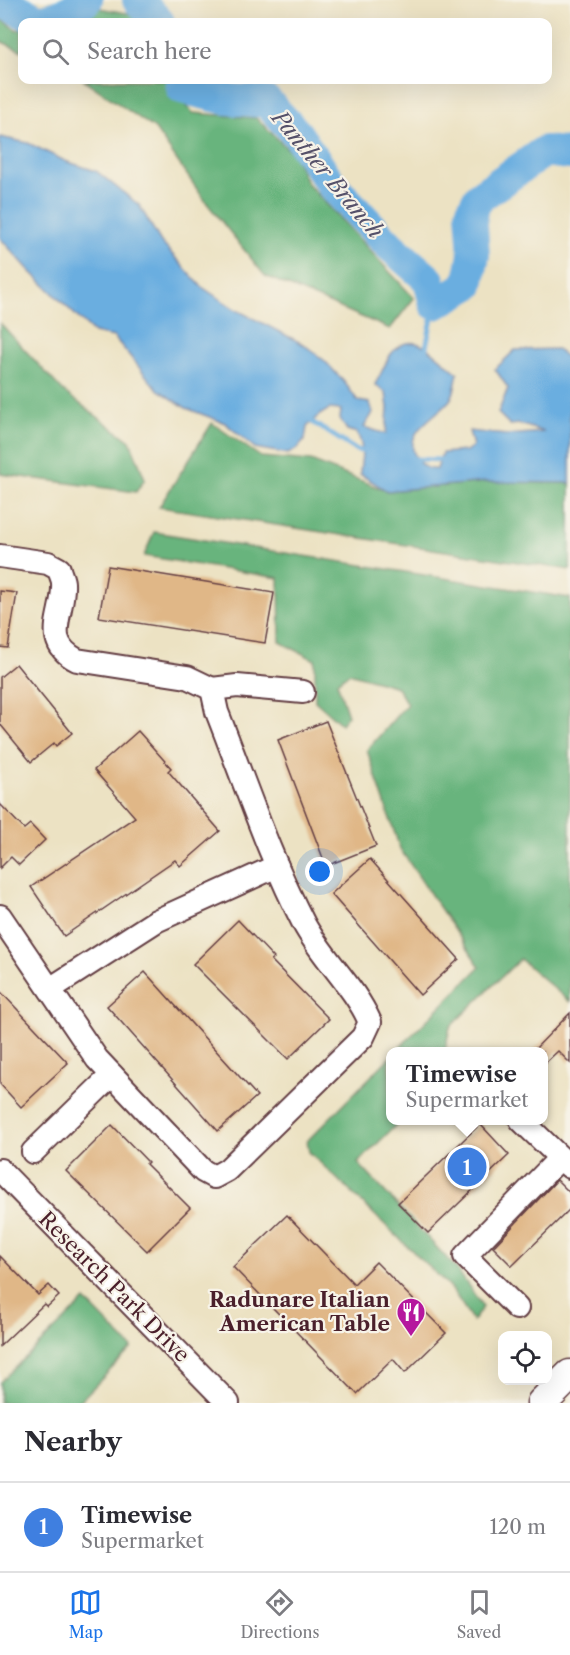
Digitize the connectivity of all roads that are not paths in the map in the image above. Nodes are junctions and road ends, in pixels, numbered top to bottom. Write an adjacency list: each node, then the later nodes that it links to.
1 (0, 556): 2 (street)
2 (212, 689): 3 (street); 4 (street)
3 (303, 692)
4 (277, 866): 6 (street); 7 (street)
5 (0, 916): 6 (street)
6 (50, 989): 7 (street)
7 (112, 1075): 9 (street)
8 (527, 1125): 10 (street)
9 (33, 1152)
10 (565, 1162): 12 (street)
11 (0, 1170): 14 (street, Research Park Drive)
12 (517, 1308)
13 (570, 1375): 15 (main road)
14 (228, 1403)
15 (542, 1403)

